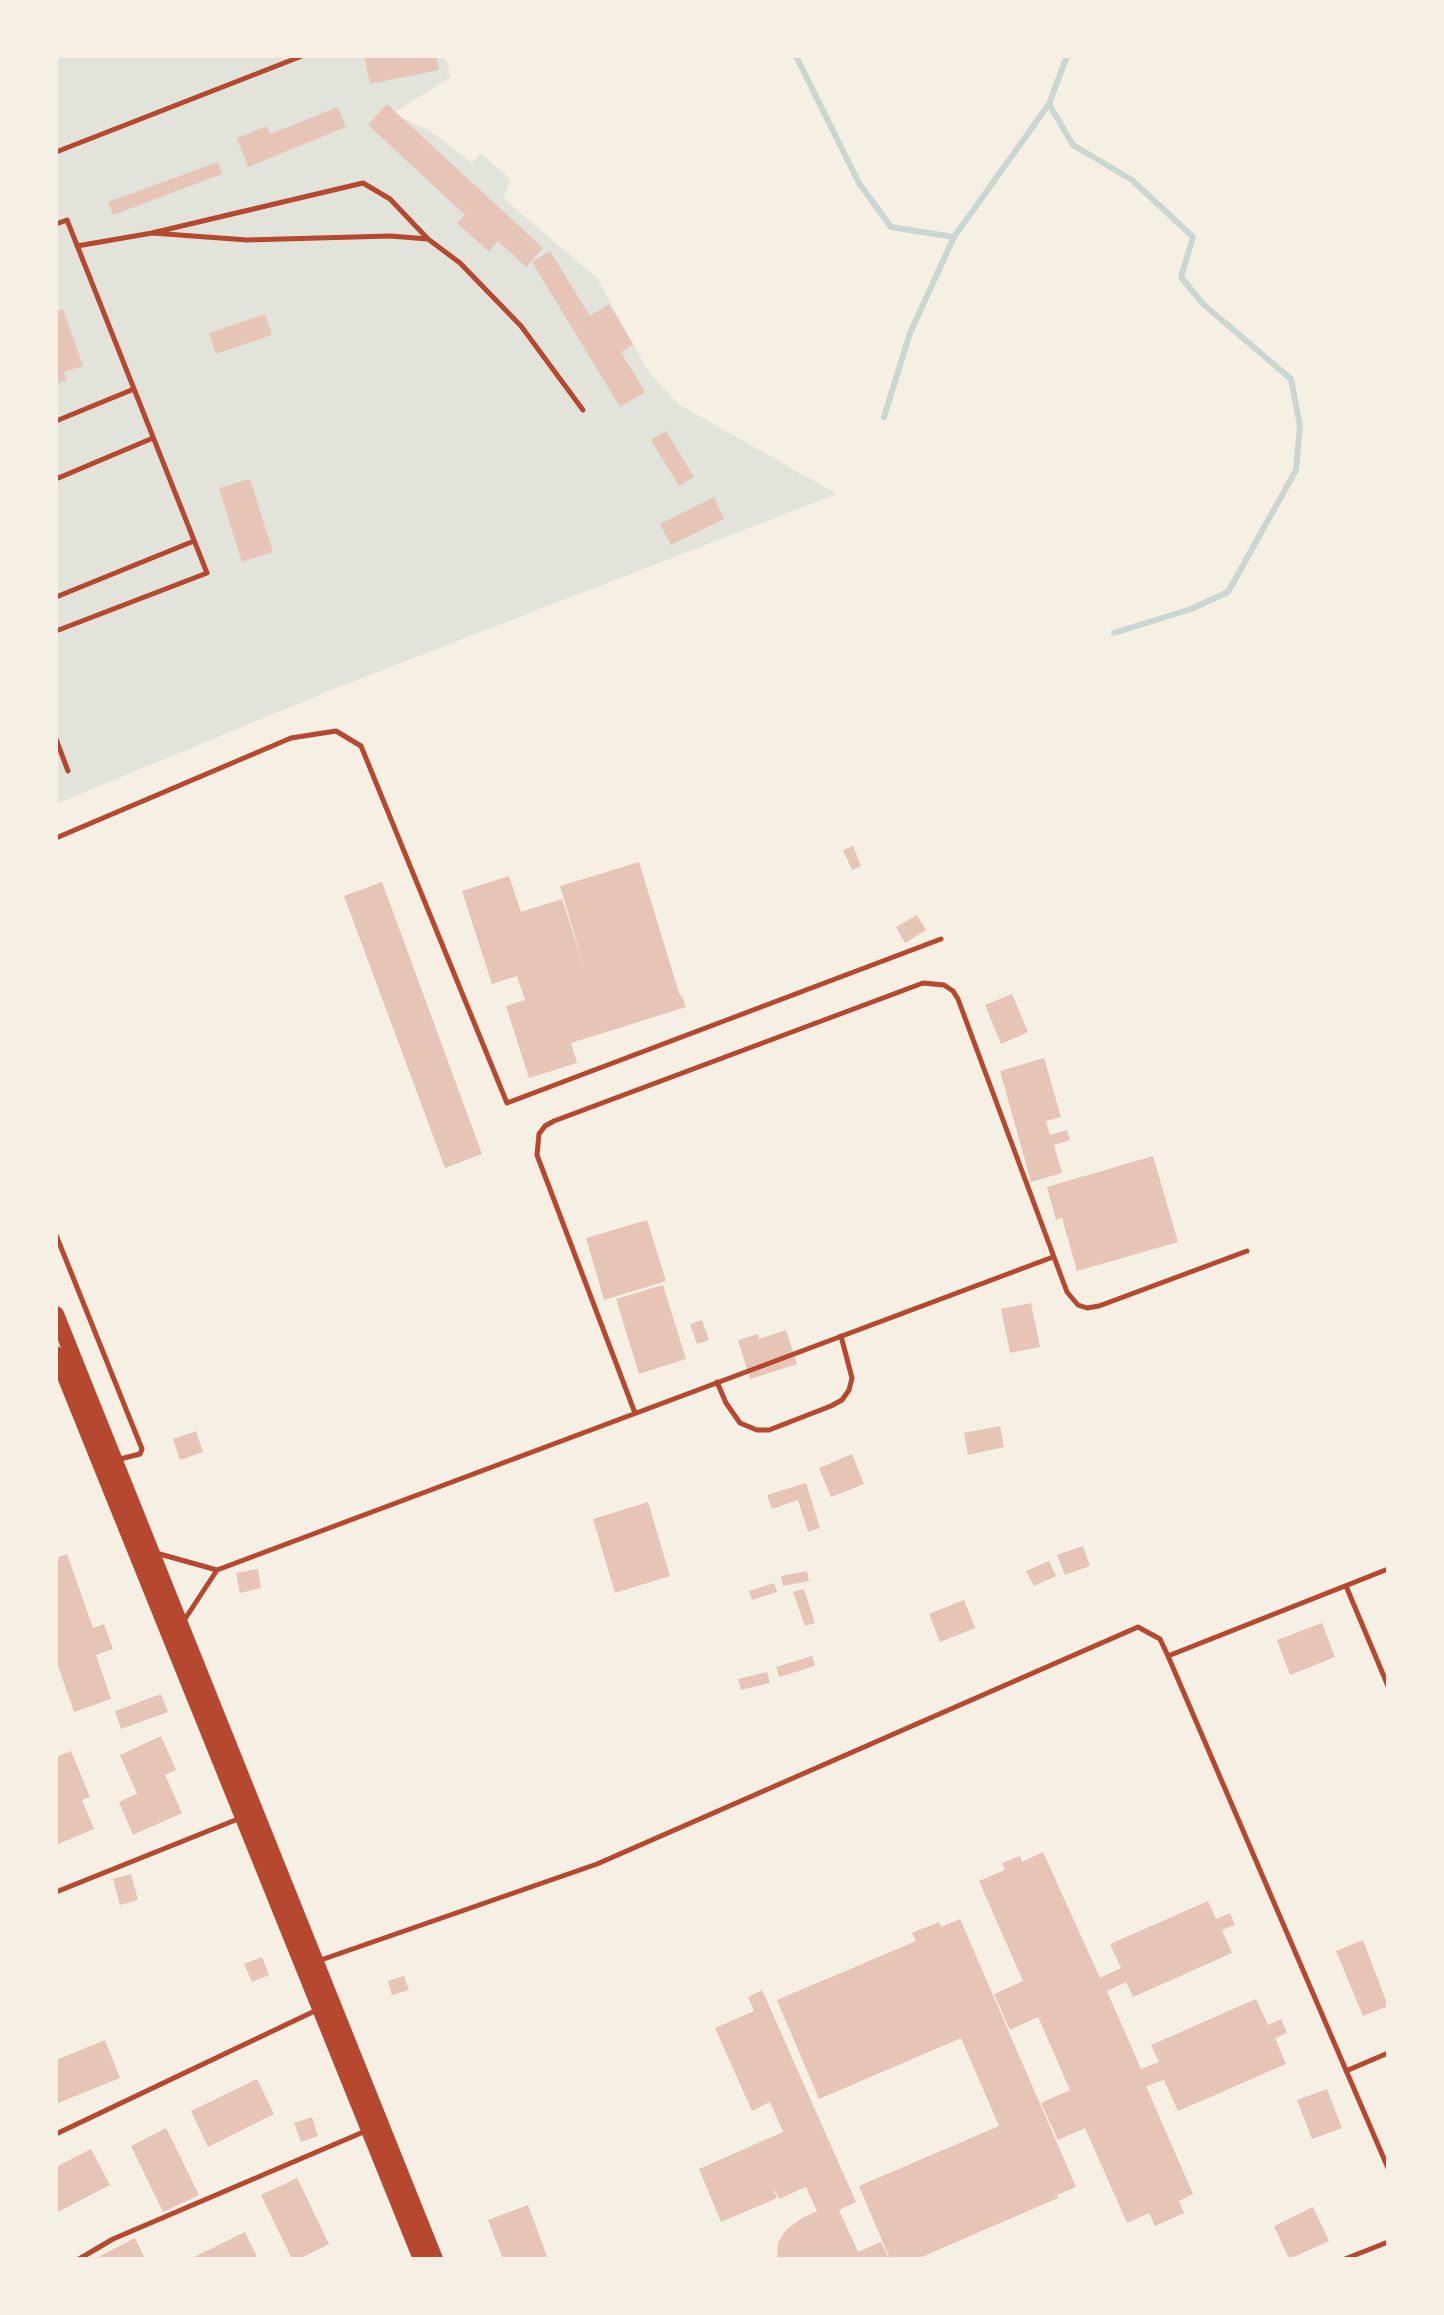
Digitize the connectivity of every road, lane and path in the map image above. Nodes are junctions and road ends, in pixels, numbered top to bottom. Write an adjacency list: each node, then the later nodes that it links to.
1 (302, 56): 2 (lane)
2 (56, 152)
3 (56, 224): 6 (lane)
4 (152, 233): 5 (lane); 5 (lane); 6 (lane)
5 (428, 239): 8 (lane)
6 (77, 246): 7 (lane)
7 (134, 389): 9 (lane); 10 (lane)
8 (583, 410)
9 (56, 421)
10 (153, 438): 11 (lane); 12 (lane)
11 (56, 479)
12 (194, 541): 13 (lane); 14 (lane)
13 (56, 597)
14 (56, 631)
15 (56, 739): 16 (lane)
16 (68, 771)
17 (56, 838): 18 (lane)
18 (941, 939)
19 (56, 1235): 27 (lane)
20 (1247, 1251): 21 (lane)
21 (1053, 1257): 23 (lane); 26 (lane)
22 (56, 1314): 27 (main road)
23 (841, 1336): 25 (lane); 25 (lane)
24 (57, 1358): 35 (main road)
25 (717, 1382): 26 (lane)
26 (635, 1413): 30 (lane)
27 (115, 1461): 28 (main road)
28 (152, 1552): 30 (lane); 32 (main road)
29 (1388, 1569): 31 (lane)
30 (217, 1570): 32 (lane)
31 (1346, 1586): 33 (lane); 34 (lane)
32 (180, 1625): 37 (main road)
33 (1168, 1656): 37 (lane); 40 (lane)
34 (1388, 1686)
35 (243, 1817): 36 (lane); 38 (main road)
36 (56, 1892)
37 (316, 1962): 47 (main road)
38 (320, 2009): 41 (main road); 42 (lane)
39 (1388, 2053): 40 (lane)
40 (1346, 2071): 43 (lane)
41 (369, 2129): 45 (lane); 46 (main road)
42 (56, 2134)
43 (1388, 2168)
44 (1388, 2242): 48 (lane)
45 (79, 2259)
46 (421, 2259)
47 (435, 2259)
48 (1345, 2259)

